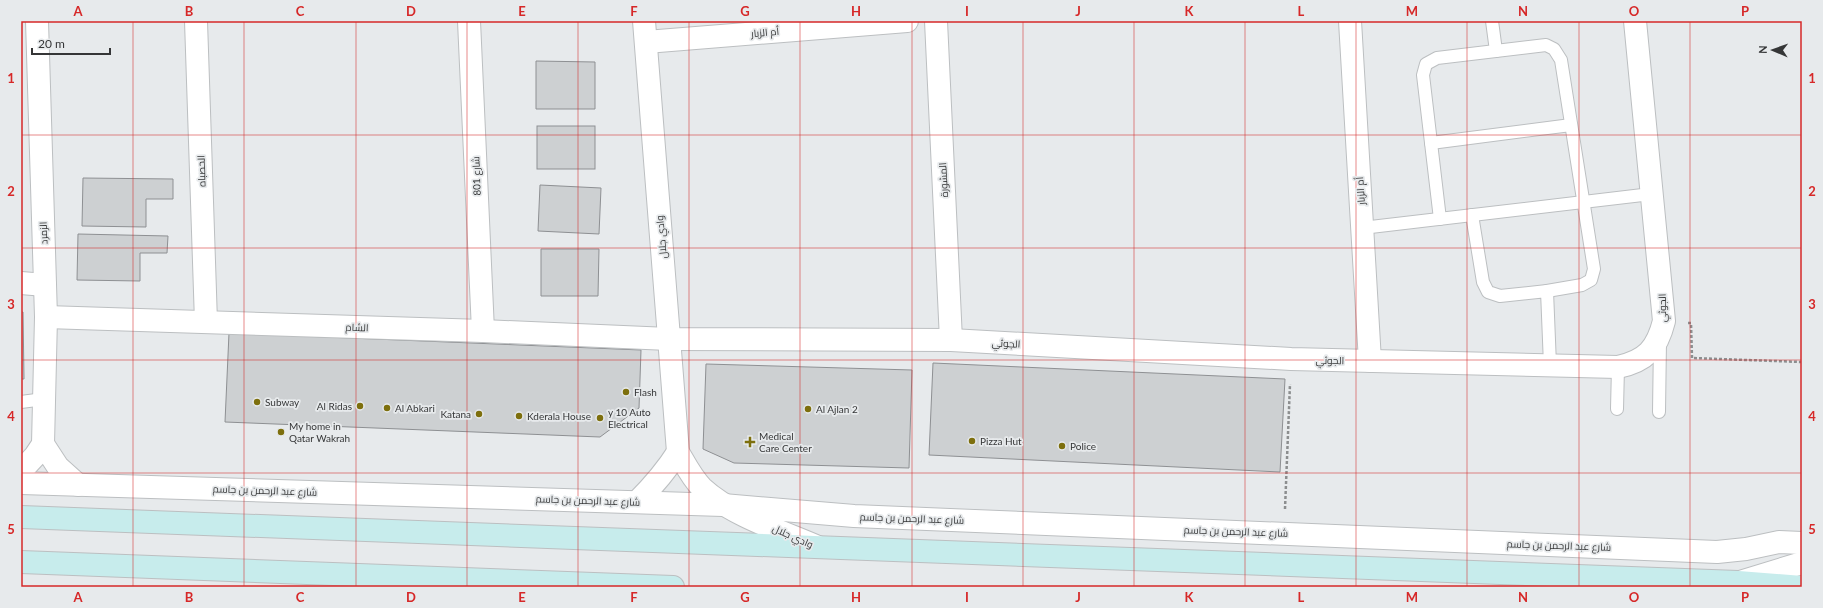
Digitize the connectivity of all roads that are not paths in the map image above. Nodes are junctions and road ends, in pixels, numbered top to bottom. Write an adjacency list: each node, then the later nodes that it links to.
1 (37, 21): 19 (street, الزمرد)
2 (196, 21): 22 (street, الحصباه)
3 (469, 21): 24 (street, شارع 801)
4 (907, 21): 9 (street, أم الزبار)
5 (936, 21): 26 (street, المشورة)
6 (1350, 21): 17 (street, أم الزبار)
7 (1492, 21): 10 (lane)
8 (1635, 21): 13 (street, الجوثي)
9 (645, 31): 25 (street, وادي جلال)
10 (1496, 51): 11 (lane); 12 (lane)
11 (1571, 125): 12 (lane); 14 (lane)
12 (1431, 143): 16 (lane)
13 (1652, 194): 14 (lane); 23 (street, الجوثي)
14 (1583, 202): 15 (lane); 20 (lane)
15 (1472, 215): 16 (lane); 20 (lane)
16 (1440, 219): 17 (lane)
17 (1362, 228): 27 (street, أم الزبار)
18 (21, 283): 19 (street)
19 (45, 285): 21 (street, الزمرد)
20 (1547, 291): 28 (lane)
21 (46, 317): 22 (street, الشام); 30 (street, الزمرد)
22 (206, 322): 24 (street, الشام)
23 (1662, 329): 29 (street, الجوثي); 33 (lane)
24 (482, 331): 25 (street, الشام)
25 (669, 339): 26 (street, الجوثي); 35 (street, وادي جلال)
26 (951, 340): 27 (street, الجوثي)
27 (1370, 361): 28 (street, الجوثي)
28 (1550, 365): 29 (street, الجوثي)
29 (1618, 367): 32 (lane)
30 (44, 399): 31 (lane); 34 (street, الزمرد)
31 (21, 402)
32 (1617, 409)
33 (1659, 412)
34 (43, 444): 36 (street); 38 (street)
35 (678, 452): 39 (street); 40 (street, وادي جلال)
36 (21, 471)
37 (21, 483): 38 (street, شارع عبد الرحمن بن جاسم)
38 (78, 485): 39 (street, شارع عبد الرحمن بن جاسم)
39 (636, 502): 40 (street, شارع عبد الرحمن بن جاسم)
40 (723, 505): 42 (street, شارع عبد الرحمن بن جاسم); 43 (street, وادي جلال)
41 (21, 517): 43 (main road)
42 (1802, 543)
43 (818, 547): 46 (main road)
44 (21, 562): 47 (main road)
45 (1802, 564): 46 (street)
46 (1738, 582): 48 (main road)
47 (673, 587)
48 (1802, 587)

